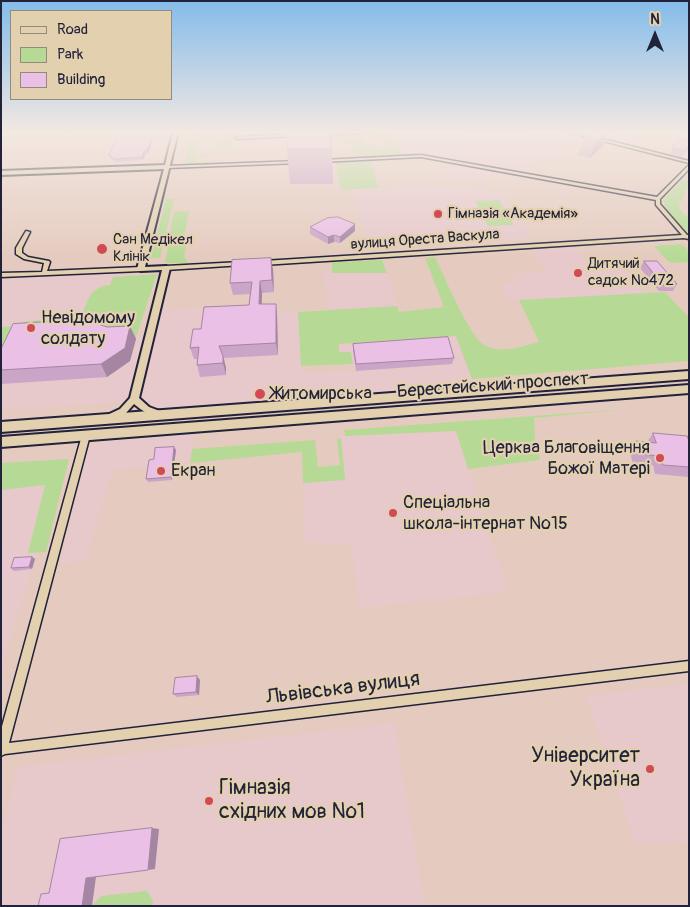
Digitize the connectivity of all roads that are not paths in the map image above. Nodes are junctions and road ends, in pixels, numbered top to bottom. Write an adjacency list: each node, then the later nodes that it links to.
1 (165, 174): 10 (street)
2 (522, 174): 4 (street)
3 (681, 174): 4 (street)
4 (658, 199): 6 (street)
5 (28, 232): 11 (street)
6 (688, 237): 7 (street, вулиця Ореста Васкула)
7 (254, 263)
8 (244, 264): 9 (street)
9 (166, 268): 10 (street); 15 (street)
10 (141, 269): 11 (street)
11 (44, 273): 12 (street)
12 (1, 275)
13 (689, 375): 16 (main road, Берестейський проспект)
14 (689, 389): 19 (main road, Берестейський проспект)
15 (134, 400): 16 (street); 17 (street)
16 (162, 415): 17 (main road, Берестейський проспект)
17 (104, 419): 18 (main road, Берестейський проспект)
18 (1, 427)
19 (86, 435): 20 (main road, Берестейський проспект); 22 (street)
20 (1, 442)
21 (689, 666): 22 (street, Львівська вулиця)
22 (2, 750)

